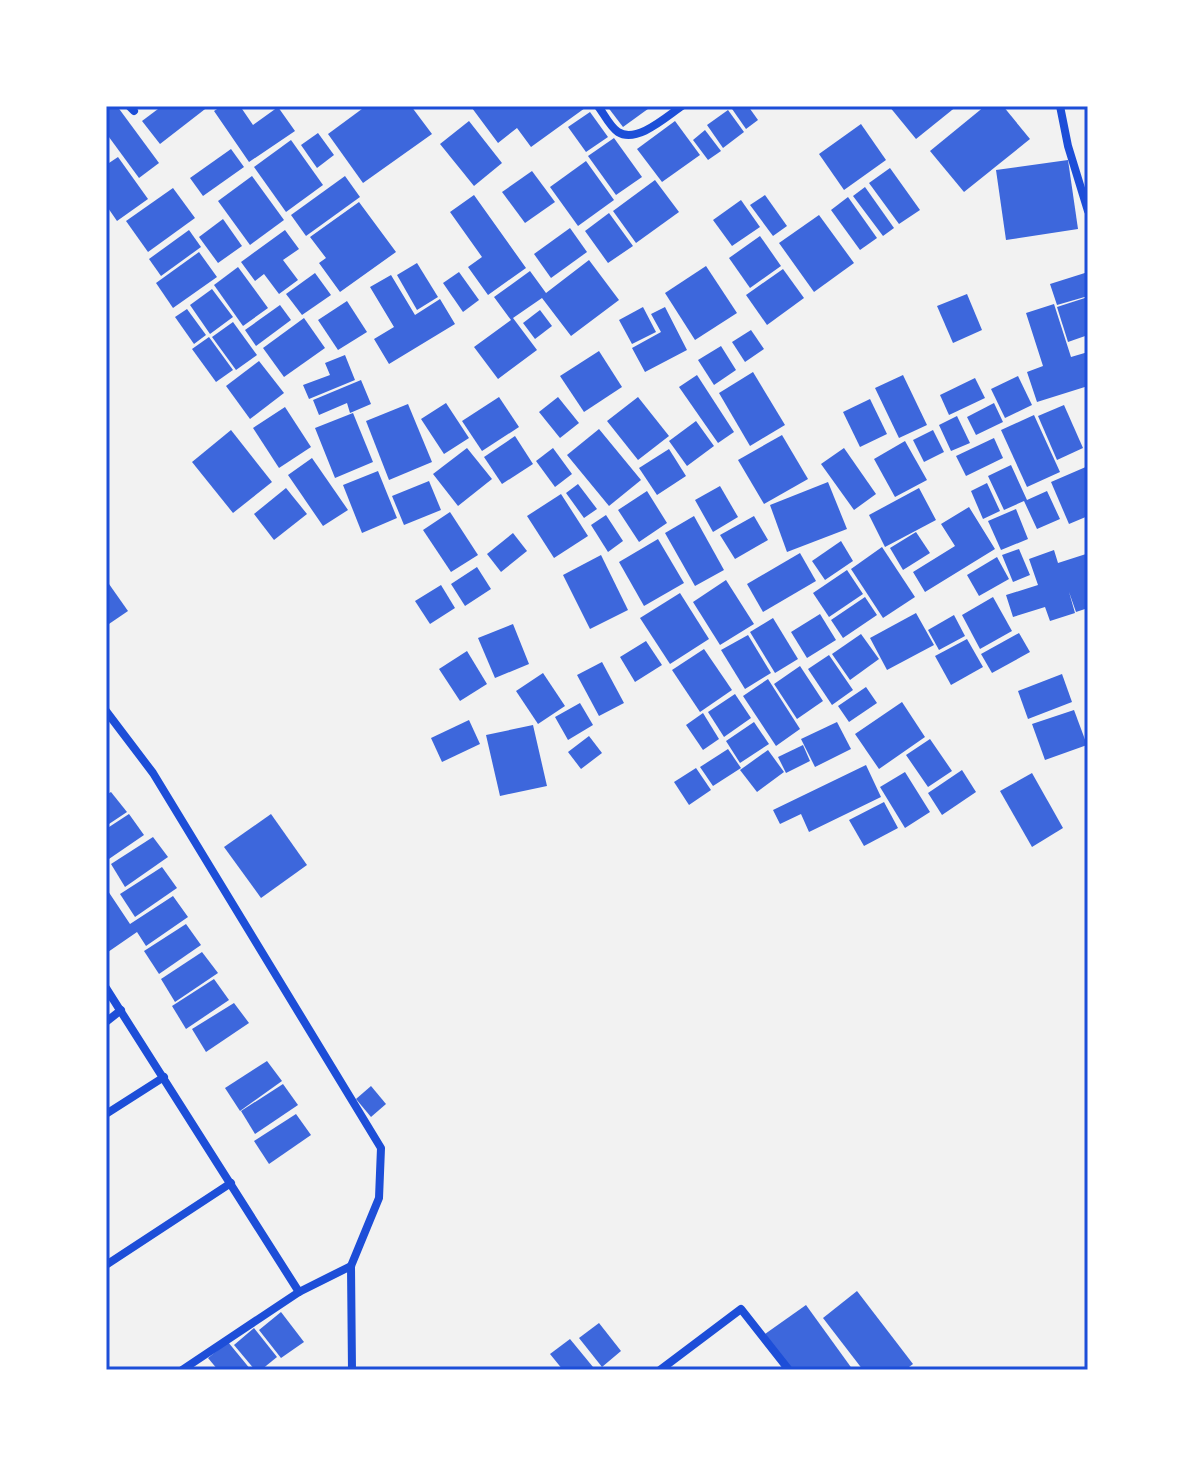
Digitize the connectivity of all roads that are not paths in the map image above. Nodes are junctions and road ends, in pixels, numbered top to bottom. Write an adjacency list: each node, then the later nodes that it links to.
1 (598, 106): 2 (street)
2 (682, 106)
3 (1060, 106): 4 (street)
4 (1088, 211)
5 (106, 711): 13 (street)
6 (106, 988): 7 (street)
7 (121, 1010): 8 (street); 9 (street)
8 (106, 1022)
9 (164, 1077): 10 (street); 11 (street)
10 (106, 1114)
11 (231, 1183): 12 (street); 14 (street)
12 (106, 1265)
13 (351, 1266): 14 (street); 16 (street)
14 (299, 1292): 15 (street)
15 (182, 1370)
16 (352, 1370)
17 (660, 1370): 18 (street)
18 (789, 1370)

